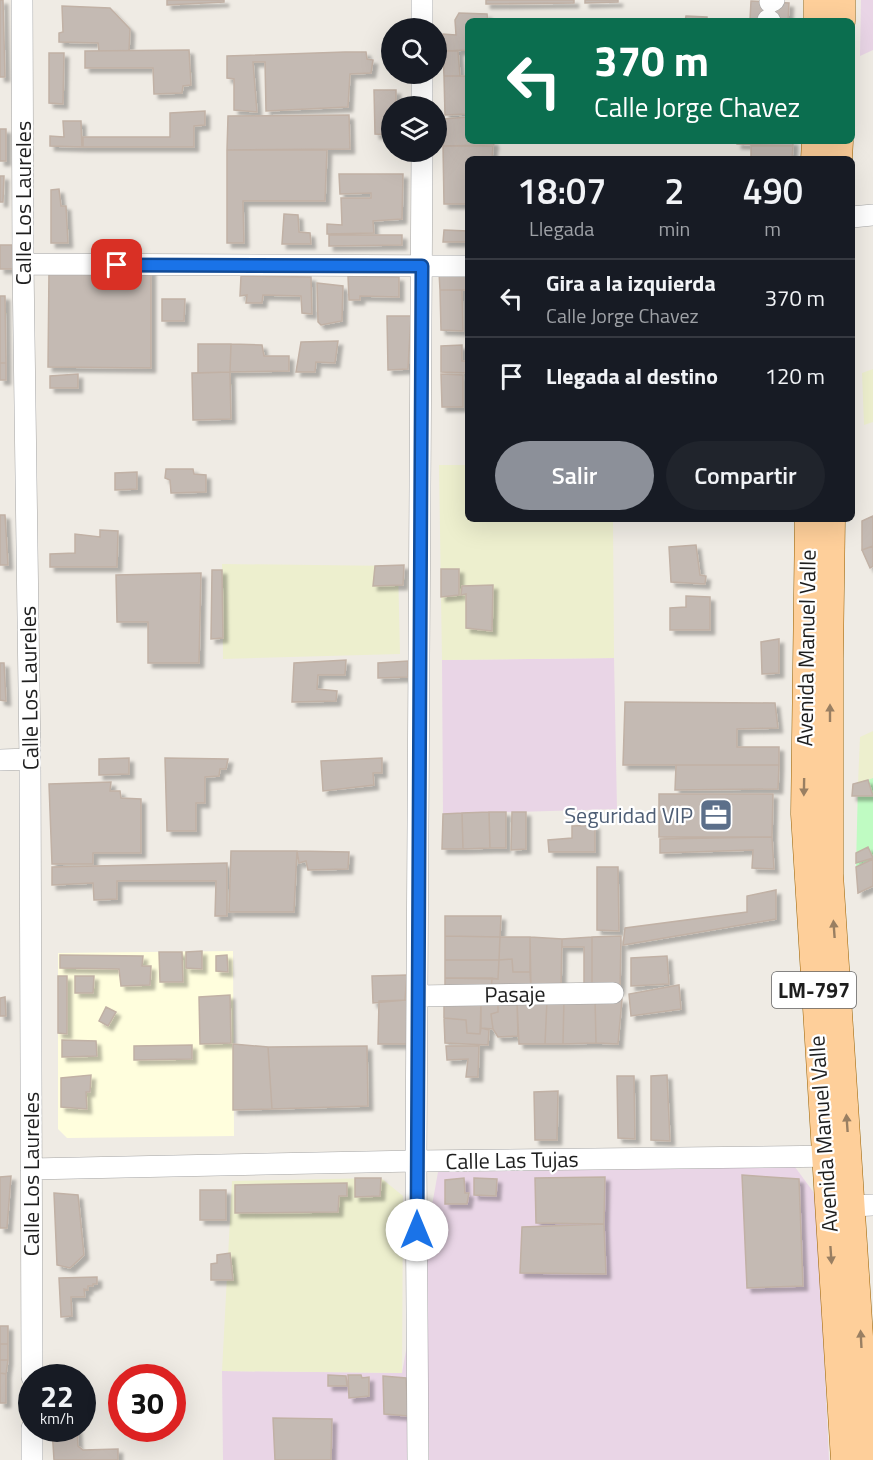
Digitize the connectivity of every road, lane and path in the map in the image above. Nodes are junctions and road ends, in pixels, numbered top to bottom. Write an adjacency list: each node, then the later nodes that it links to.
1 (22, 0): 11 (street, Calle Los Laureles)
2 (422, 0): 5 (street)
3 (817, 0): 6 (main road)
4 (842, 0): 7 (main road)
5 (422, 18)
6 (817, 18)
7 (842, 18)
8 (422, 162): 12 (street)
9 (873, 215): 10 (street)
10 (855, 217)
11 (23, 264): 12 (street); 16 (street, Calle Los Laureles)
12 (422, 266): 13 (street); 19 (street)
13 (465, 266)
14 (808, 522): 20 (main road, Avenida Manuel Valle / LM-797, one-way to 20)
15 (832, 522): 20 (main road, Avenida Manuel Valle / LM-797, one-way to 15)
16 (30, 759): 17 (street); 22 (street, Calle Los Laureles)
17 (0, 760)
18 (613, 993): 19 (street, Pasaje)
19 (417, 996): 21 (street)
20 (837, 1156): 21 (street, Calle Las Tujas); 23 (main road, Avenida Manuel Valle / LM-797); 29 (main road, Avenida Manuel Valle / LM-797, one-way to 29)
21 (416, 1161): 22 (street, Calle Las Tujas); 28 (street)
22 (31, 1169): 25 (street, Calle Los Laureles)
23 (863, 1205): 24 (main road, Avenida Manuel Valle / LM-797)
24 (866, 1291): 30 (main road, Avenida Manuel Valle / LM-797, one-way to 24)
25 (32, 1364)
26 (32, 1442): 27 (street)
27 (32, 1460)
28 (418, 1460)
29 (844, 1460)
30 (868, 1460)

